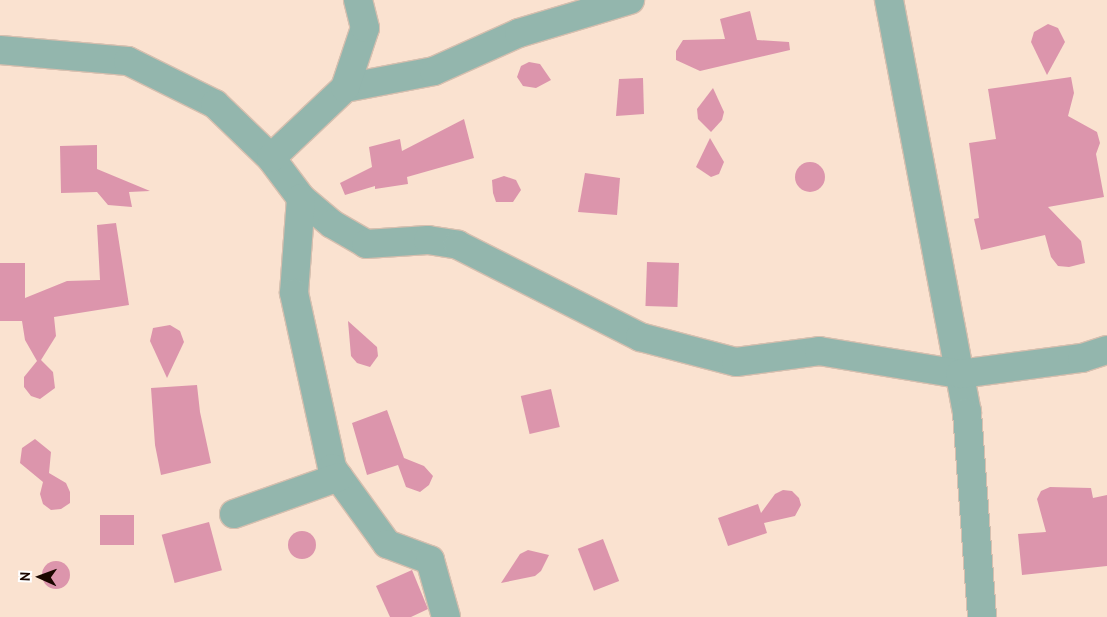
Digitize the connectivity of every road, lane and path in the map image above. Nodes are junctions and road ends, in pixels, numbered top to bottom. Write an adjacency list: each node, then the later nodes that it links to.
1 (358, 0): 5 (street)
2 (630, 0): 5 (street)
3 (889, 0): 9 (street)
4 (0, 50): 6 (street)
5 (345, 88): 6 (street)
6 (271, 158): 7 (street)
7 (301, 198): 9 (street); 10 (street)
8 (1107, 350): 9 (street)
9 (960, 374): 13 (street)
10 (339, 477): 11 (street); 12 (street)
11 (234, 514)
12 (446, 617)
13 (982, 617)

